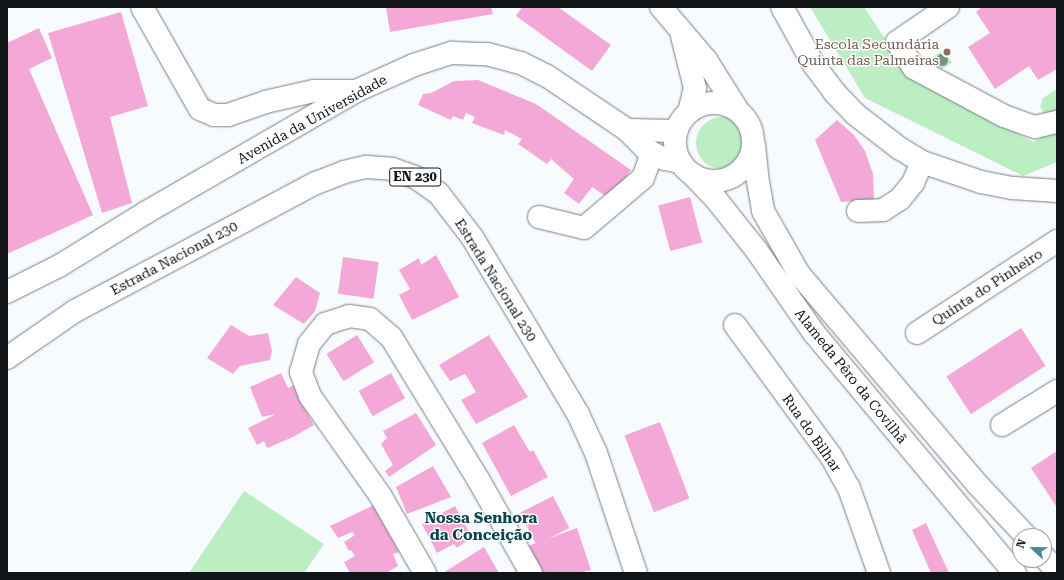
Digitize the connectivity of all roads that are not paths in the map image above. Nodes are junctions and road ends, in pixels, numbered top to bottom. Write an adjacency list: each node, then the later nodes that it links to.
1 (142, 7): 6 (main road)
2 (661, 7): 5 (main road)
3 (782, 7): 14 (main road)
4 (948, 7): 9 (main road)
5 (681, 33): 7 (main road, Alameda Pêro da Covilhã); 8 (main road)
6 (356, 91): 10 (main road, Avenida da Universidade); 20 (main road, Avenida da Universidade)
7 (737, 109): 8 (main road); 12 (main road, Alameda Pêro da Covilhã)
8 (689, 112): 11 (main road)
9 (1057, 122)
10 (627, 130): 11 (main road); 13 (main road, Avenida da Universidade)
11 (676, 131): 15 (main road)
12 (754, 146): 15 (main road); 26 (main road, Alameda Pêro da Covilhã)
13 (652, 153): 15 (main road, Avenida da Universidade); 18 (main road)
14 (922, 162): 16 (main road); 17 (main road)
15 (686, 168): 31 (main road, Alameda Pêro da Covilhã)
16 (1057, 191)
17 (858, 211)
18 (539, 217)
19 (1057, 241): 22 (main road, Quinta do Pinheiro)
20 (7, 292)
21 (735, 325): 30 (main road, Rua do Bilhar)
22 (917, 333)
23 (7, 358): 29 (main road, Estrada Nacional 230 / EN 230)
24 (1057, 391): 25 (main road)
25 (1002, 426)
26 (1019, 528)
27 (425, 573): 28 (main road)
28 (531, 573)
29 (636, 573)
30 (879, 573)
31 (1015, 573)

